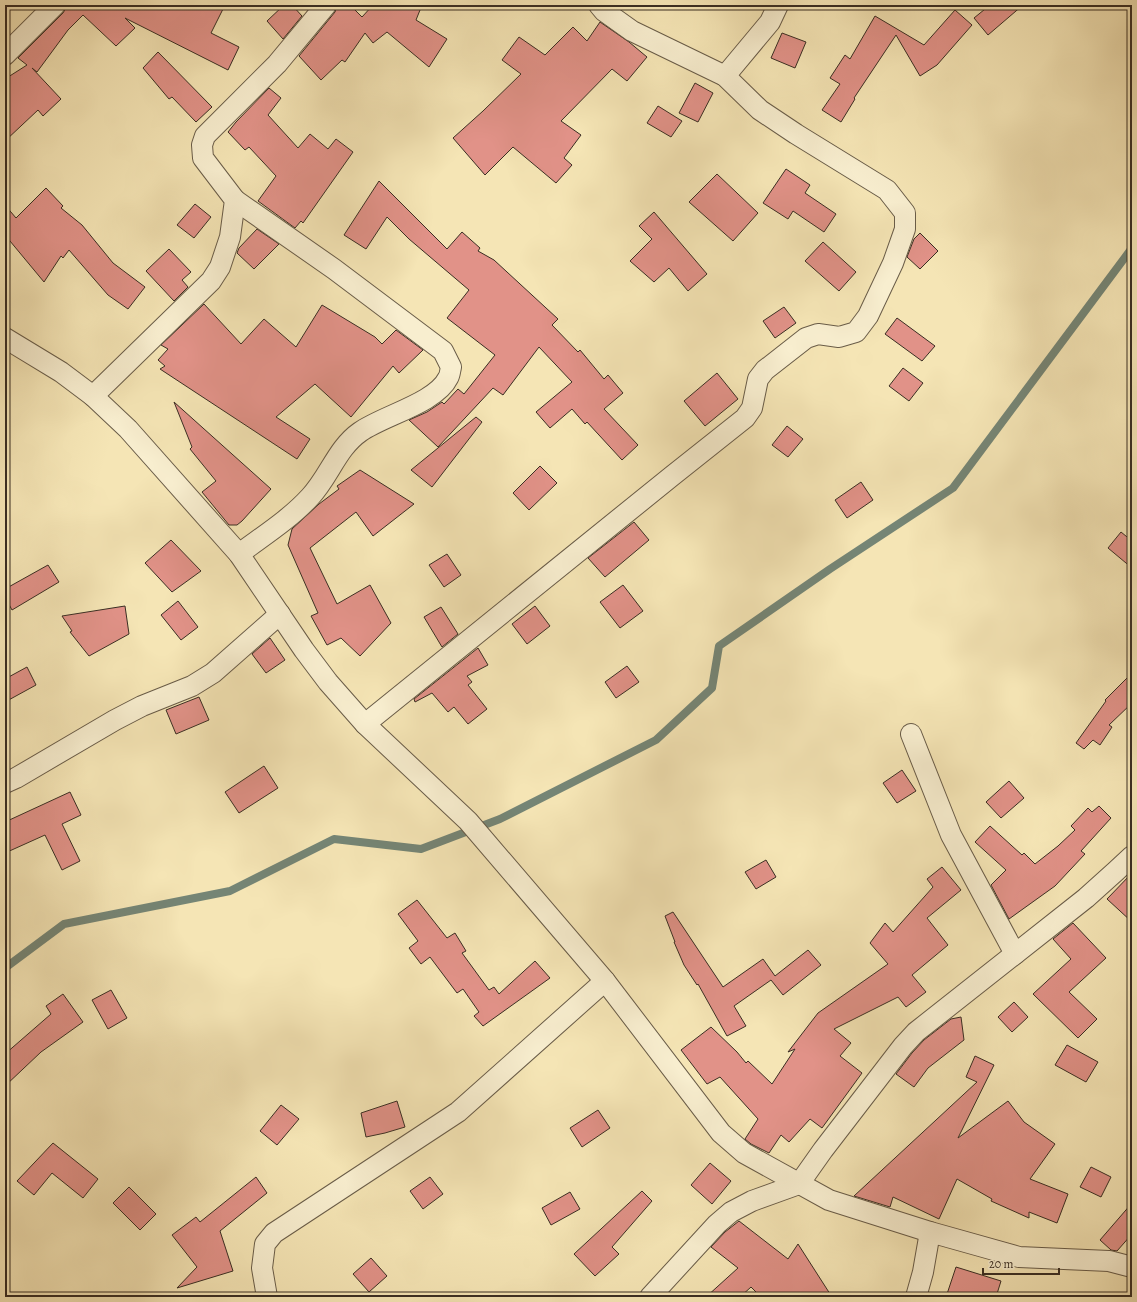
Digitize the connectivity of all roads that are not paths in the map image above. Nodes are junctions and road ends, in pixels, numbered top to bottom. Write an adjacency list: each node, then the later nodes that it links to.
1 (55, 5): 5 (street)
2 (326, 5): 7 (street)
3 (598, 5): 6 (street)
4 (778, 5): 6 (street)
5 (5, 55)
6 (725, 76): 12 (street)
7 (235, 200): 9 (street); 10 (street)
8 (5, 338): 9 (street)
9 (93, 396): 10 (street)
10 (239, 554): 11 (street)
11 (280, 614): 12 (street); 14 (street)
12 (365, 724): 17 (street)
13 (911, 734): 16 (street)
14 (5, 783)
15 (1132, 856): 16 (street)
16 (1015, 954): 18 (street)
17 (605, 981): 18 (street); 21 (street)
18 (799, 1184): 19 (street); 22 (street)
19 (930, 1232): 20 (street); 23 (street)
20 (1132, 1267)
21 (267, 1297)
22 (650, 1297)
23 (916, 1297)

